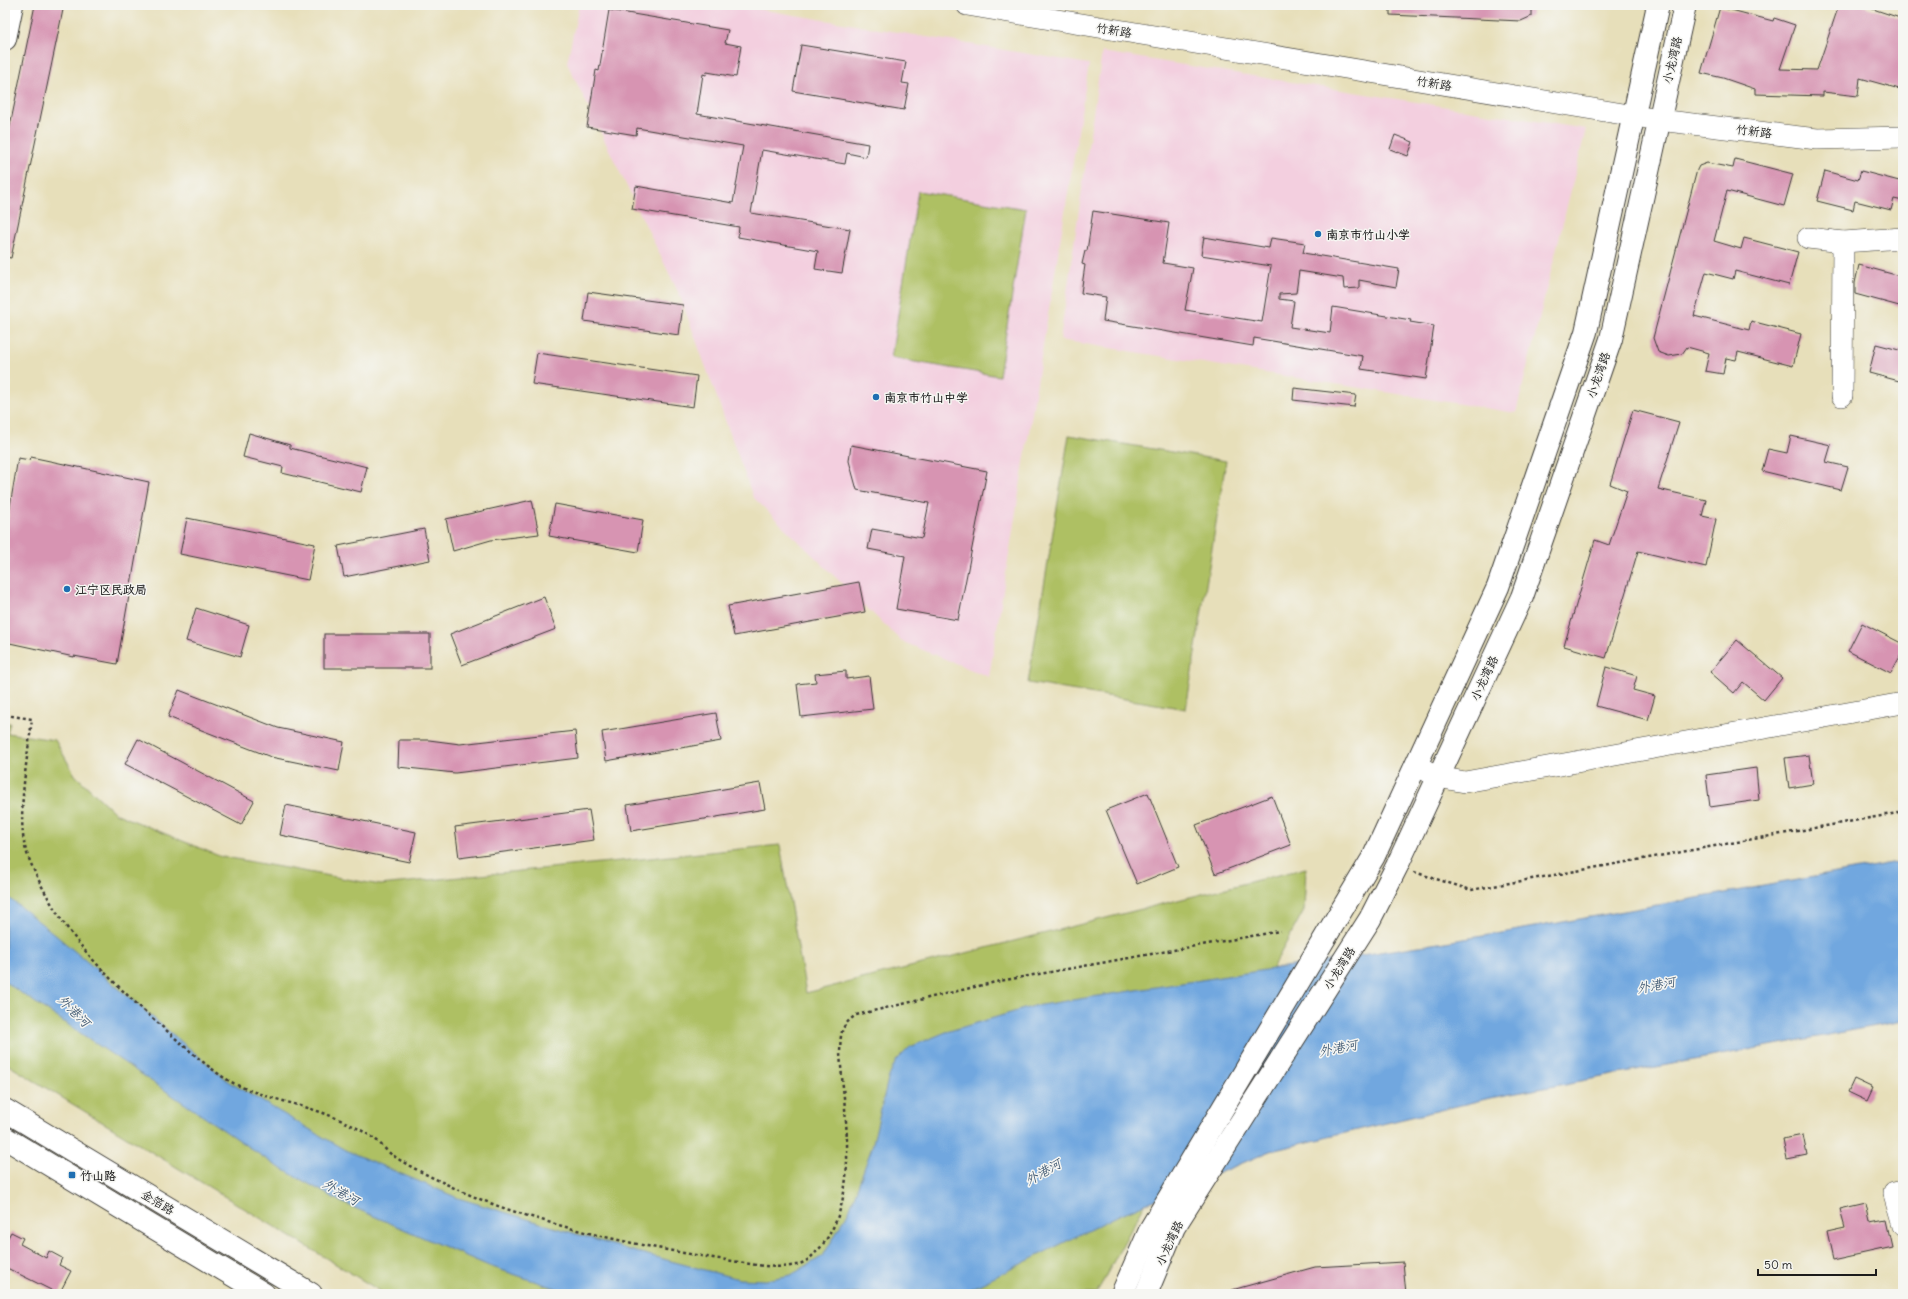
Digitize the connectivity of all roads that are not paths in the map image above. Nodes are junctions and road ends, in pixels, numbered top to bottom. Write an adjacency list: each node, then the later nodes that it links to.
1 (12, 5): 5 (main road)
2 (967, 5): 6 (street, 竹新路)
3 (1658, 5): 6 (main road, 小龙湾路)
4 (1685, 5): 7 (main road, 小龙湾路)
5 (5, 39)
6 (1634, 116): 7 (street, 竹新路); 14 (main road, 小龙湾路)
7 (1659, 120): 8 (street, 竹新路); 15 (main road, 小龙湾路)
8 (1903, 137)
9 (1808, 238): 11 (street)
10 (1903, 238): 11 (street)
11 (1843, 242): 12 (street)
12 (1842, 396)
13 (1903, 703): 15 (street)
14 (1416, 766): 15 (street); 23 (main road, 小龙湾路)
15 (1438, 777): 24 (main road, 小龙湾路)
16 (5, 1110): 22 (main road, 金箔路)
17 (5, 1138): 20 (main road, 金箔路)
18 (1903, 1191): 19 (street)
19 (1903, 1224)
20 (240, 1287): 21 (main road, 金箔路)
21 (264, 1294)
22 (312, 1294)
23 (1122, 1294)
24 (1146, 1294)

